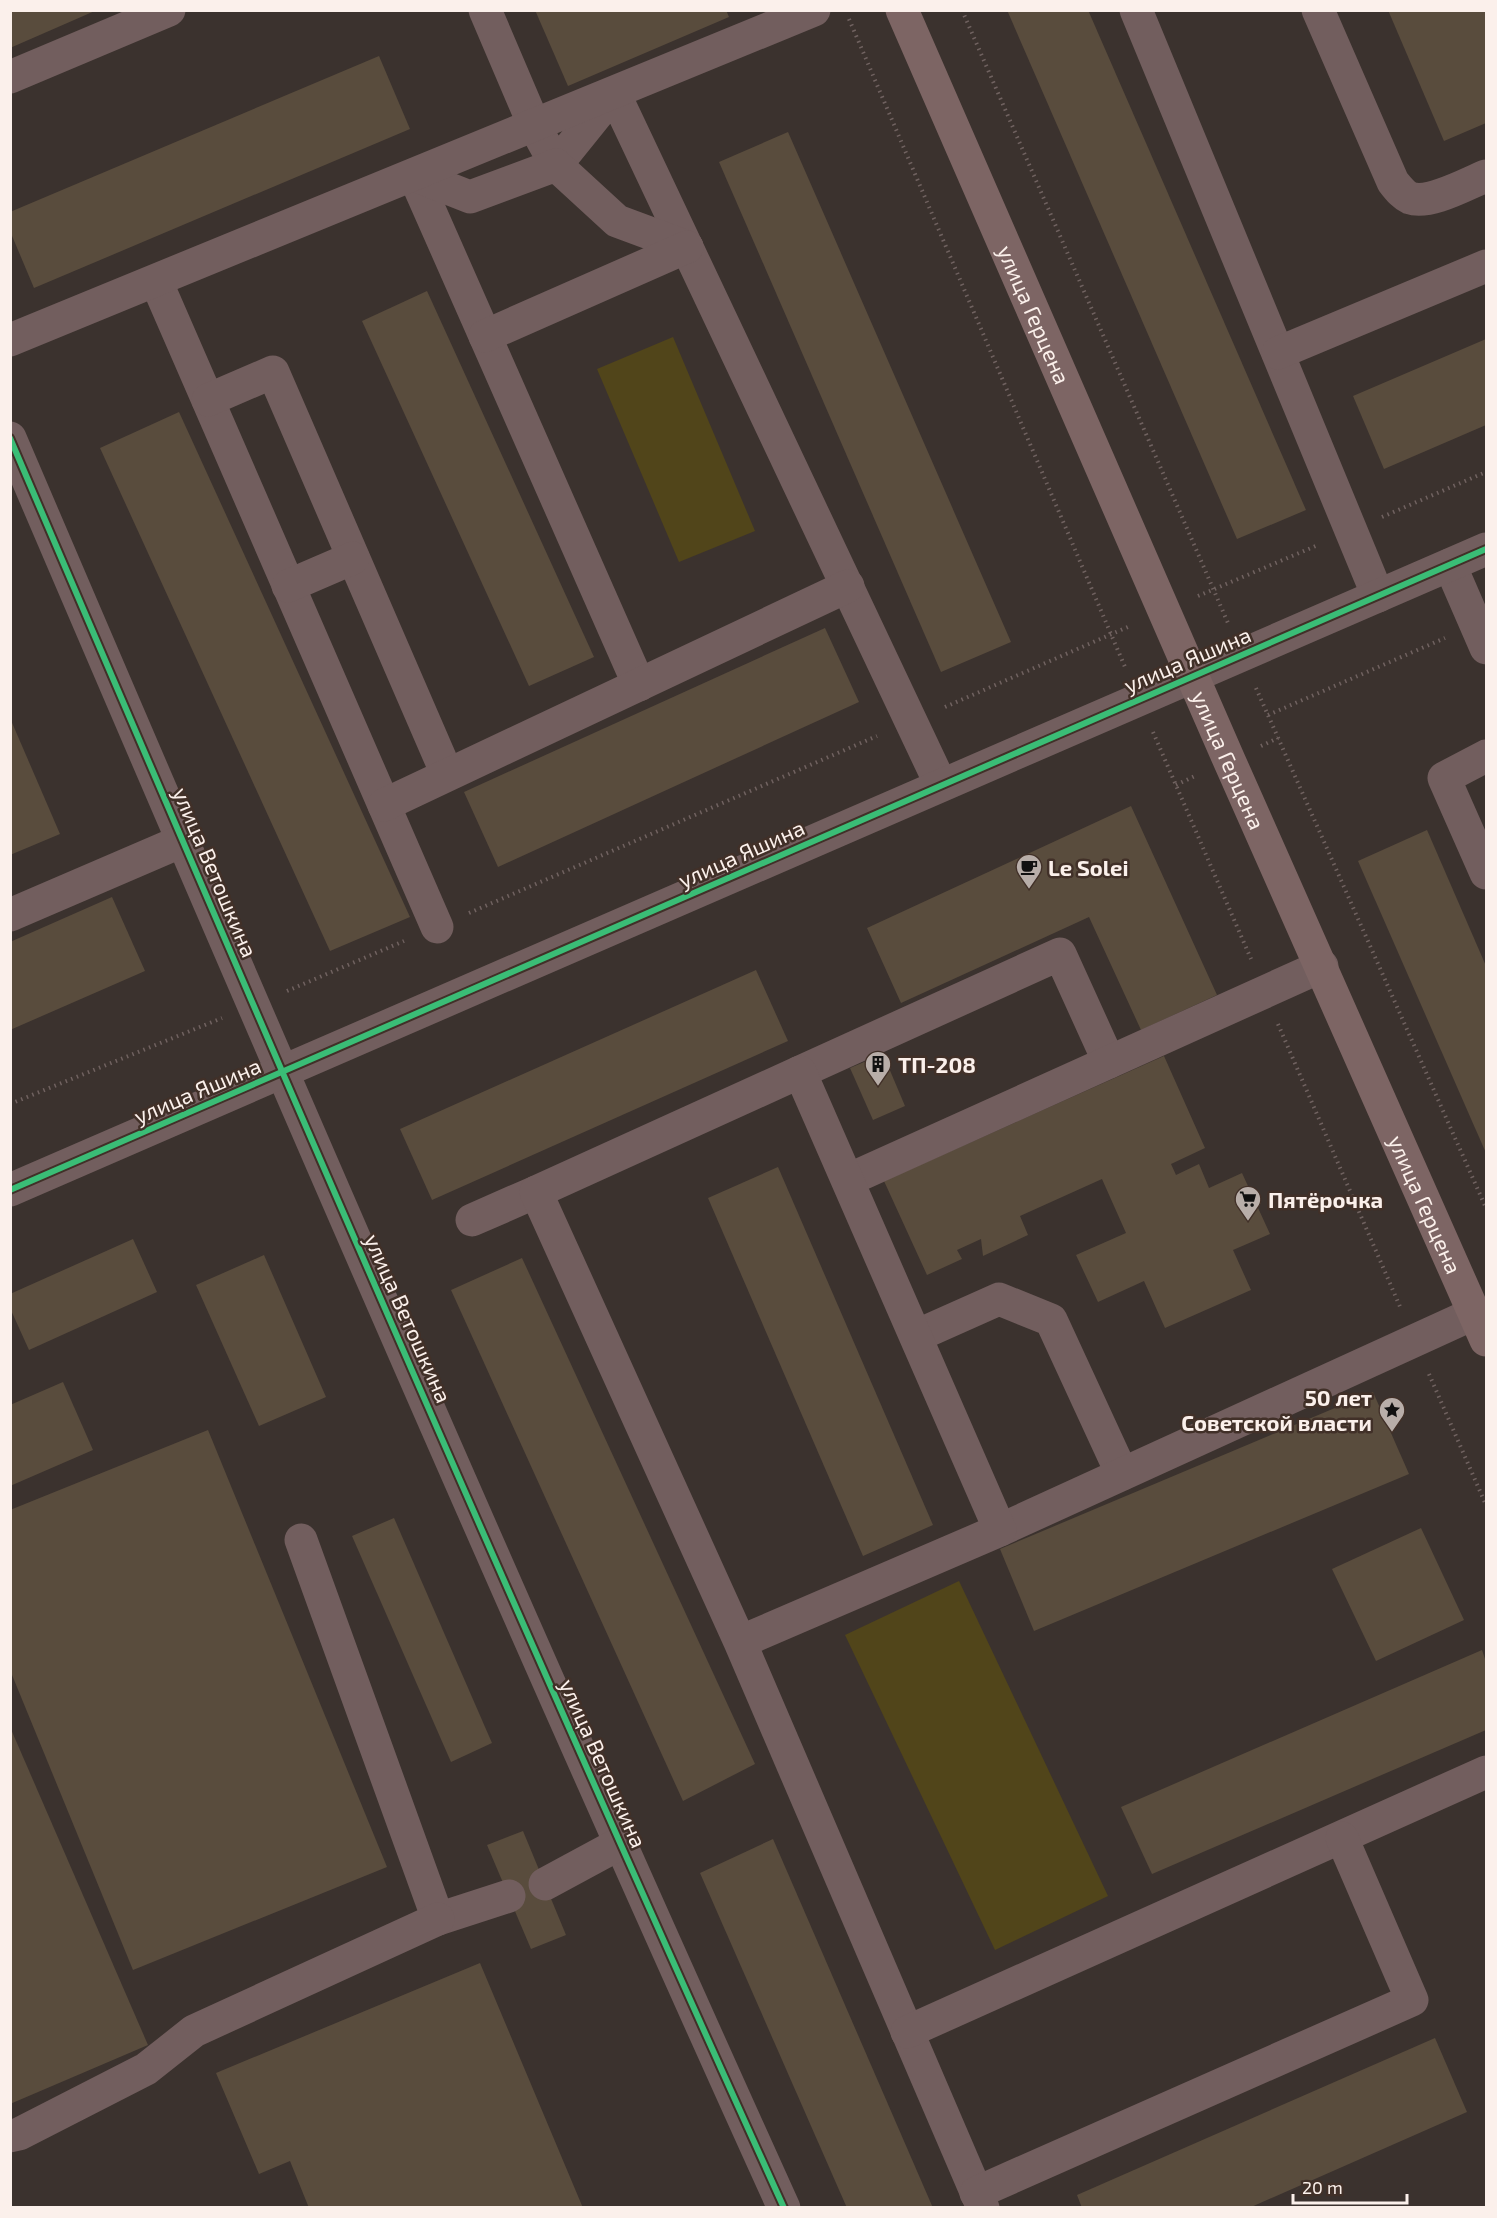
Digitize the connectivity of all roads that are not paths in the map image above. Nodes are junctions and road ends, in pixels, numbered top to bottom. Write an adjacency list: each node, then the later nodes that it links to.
1 (169, 10): 7 (street)
2 (485, 10): 9 (street)
3 (814, 10): 8 (street)
4 (902, 10): 28 (main road, улица Герцена)
5 (1137, 10): 18 (street)
6 (1318, 10): 12 (street)
7 (10, 77)
8 (614, 93): 9 (street); 10 (street); 13 (street)
9 (534, 125): 10 (street); 11 (street)
10 (556, 165): 11 (street); 13 (street)
11 (414, 174): 15 (street); 16 (street)
12 (1486, 176)
13 (687, 247): 16 (street); 25 (street)
14 (1486, 266): 18 (street)
15 (156, 281): 17 (street); 19 (street)
16 (485, 336): 29 (street)
17 (10, 340)
18 (1278, 353): 26 (street)
19 (208, 400): 22 (street); 24 (street)
20 (10, 438): 34 (street, улица Ветошкина)
21 (1486, 549): 23 (street, улица Яшина)
22 (353, 558): 24 (street); 31 (street)
23 (1450, 564): 26 (street, улица Яшина); 27 (street)
24 (288, 586): 33 (street)
25 (848, 586): 29 (street); 32 (street)
26 (1378, 596): 28 (street, улица Яшина)
27 (1481, 636)
28 (1193, 676): 32 (street, улица Яшина); 38 (main road, улица Герцена)
29 (639, 685): 31 (street)
30 (1486, 756): 35 (street)
31 (447, 774): 33 (street)
32 (941, 785): 40 (street, улица Яшина)
33 (384, 805): 37 (street)
34 (182, 841): 36 (street); 40 (street, улица Ветошкина)
35 (1486, 873)
36 (10, 915)
37 (437, 927)
38 (1322, 966): 39 (street); 46 (main road, улица Герцена)
39 (1109, 1062): 41 (street); 42 (street)
40 (282, 1072): 43 (street, улица Яшина); 54 (street, улица Ветошкина)
41 (800, 1072): 42 (street); 44 (street)
42 (848, 1180): 47 (street)
43 (10, 1190)
44 (536, 1192): 45 (street); 51 (street)
45 (472, 1220)
46 (1481, 1327): 48 (street)
47 (916, 1335): 48 (street); 49 (street)
48 (1122, 1474): 49 (street)
49 (1000, 1530): 51 (street)
50 (301, 1540): 57 (street)
51 (740, 1642): 58 (street)
52 (1486, 1772): 53 (street)
53 (1342, 1838): 58 (street); 60 (street)
54 (619, 1844): 55 (street); 61 (street, улица Ветошкина)
55 (545, 1884)
56 (509, 1896): 57 (street)
57 (438, 1919): 59 (street)
58 (907, 2032): 60 (street)
59 (10, 2136)
60 (980, 2200)
61 (784, 2208)

